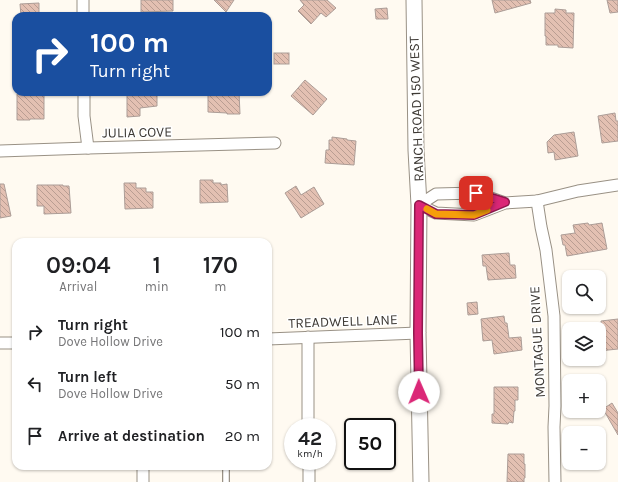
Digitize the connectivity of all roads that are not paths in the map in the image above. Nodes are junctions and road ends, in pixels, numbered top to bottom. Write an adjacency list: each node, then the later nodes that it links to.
1 (83, 0): 3 (street)
2 (414, 0): 11 (main road, RANCH ROAD 150 WEST)
3 (83, 12)
4 (84, 96): 6 (street)
5 (275, 143): 6 (street, JULIA COVE)
6 (88, 148): 7 (street, JULIA COVE)
7 (0, 151)
8 (618, 186): 9 (street)
9 (537, 201): 10 (street); 25 (street, MONTAGUE DRIVE)
10 (505, 202): 11 (street); 11 (street)
11 (419, 205): 12 (main road, RANCH ROAD 150 WEST)
12 (418, 333): 13 (street, TREADWELL LANE); 24 (main road, RANCH ROAD 150 WEST)
13 (308, 337): 14 (street, TREADWELL LANE); 17 (street)
14 (272, 338)
15 (0, 343): 16 (street)
16 (12, 343)
17 (308, 418)
18 (143, 470): 21 (street)
19 (226, 470): 22 (lane)
20 (309, 470): 23 (street)
21 (143, 482)
22 (226, 482)
23 (309, 482)
24 (421, 482)
25 (555, 482)

